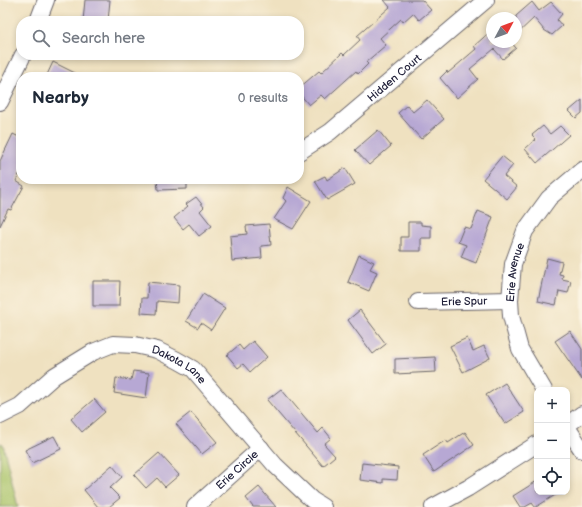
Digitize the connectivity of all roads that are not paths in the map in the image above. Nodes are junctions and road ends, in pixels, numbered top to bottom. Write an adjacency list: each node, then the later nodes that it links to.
1 (46, 0): 3 (street)
2 (486, 0): 6 (street, Hidden Court)
3 (40, 16)
4 (21, 60): 5 (street)
5 (0, 102)
6 (304, 149)
7 (582, 170): 8 (street, Erie Avenue)
8 (510, 300): 9 (street, Erie Spur); 10 (street, Erie Avenue)
9 (418, 302)
10 (542, 387)
11 (582, 414): 13 (street)
12 (0, 416): 16 (street, Dakota Lane)
13 (570, 424)
14 (570, 431): 17 (street)
15 (534, 446): 20 (street)
16 (261, 448): 18 (street, Erie Circle); 19 (street, Dakota Lane)
17 (582, 450)
18 (195, 507)
19 (323, 507)
20 (433, 507)

